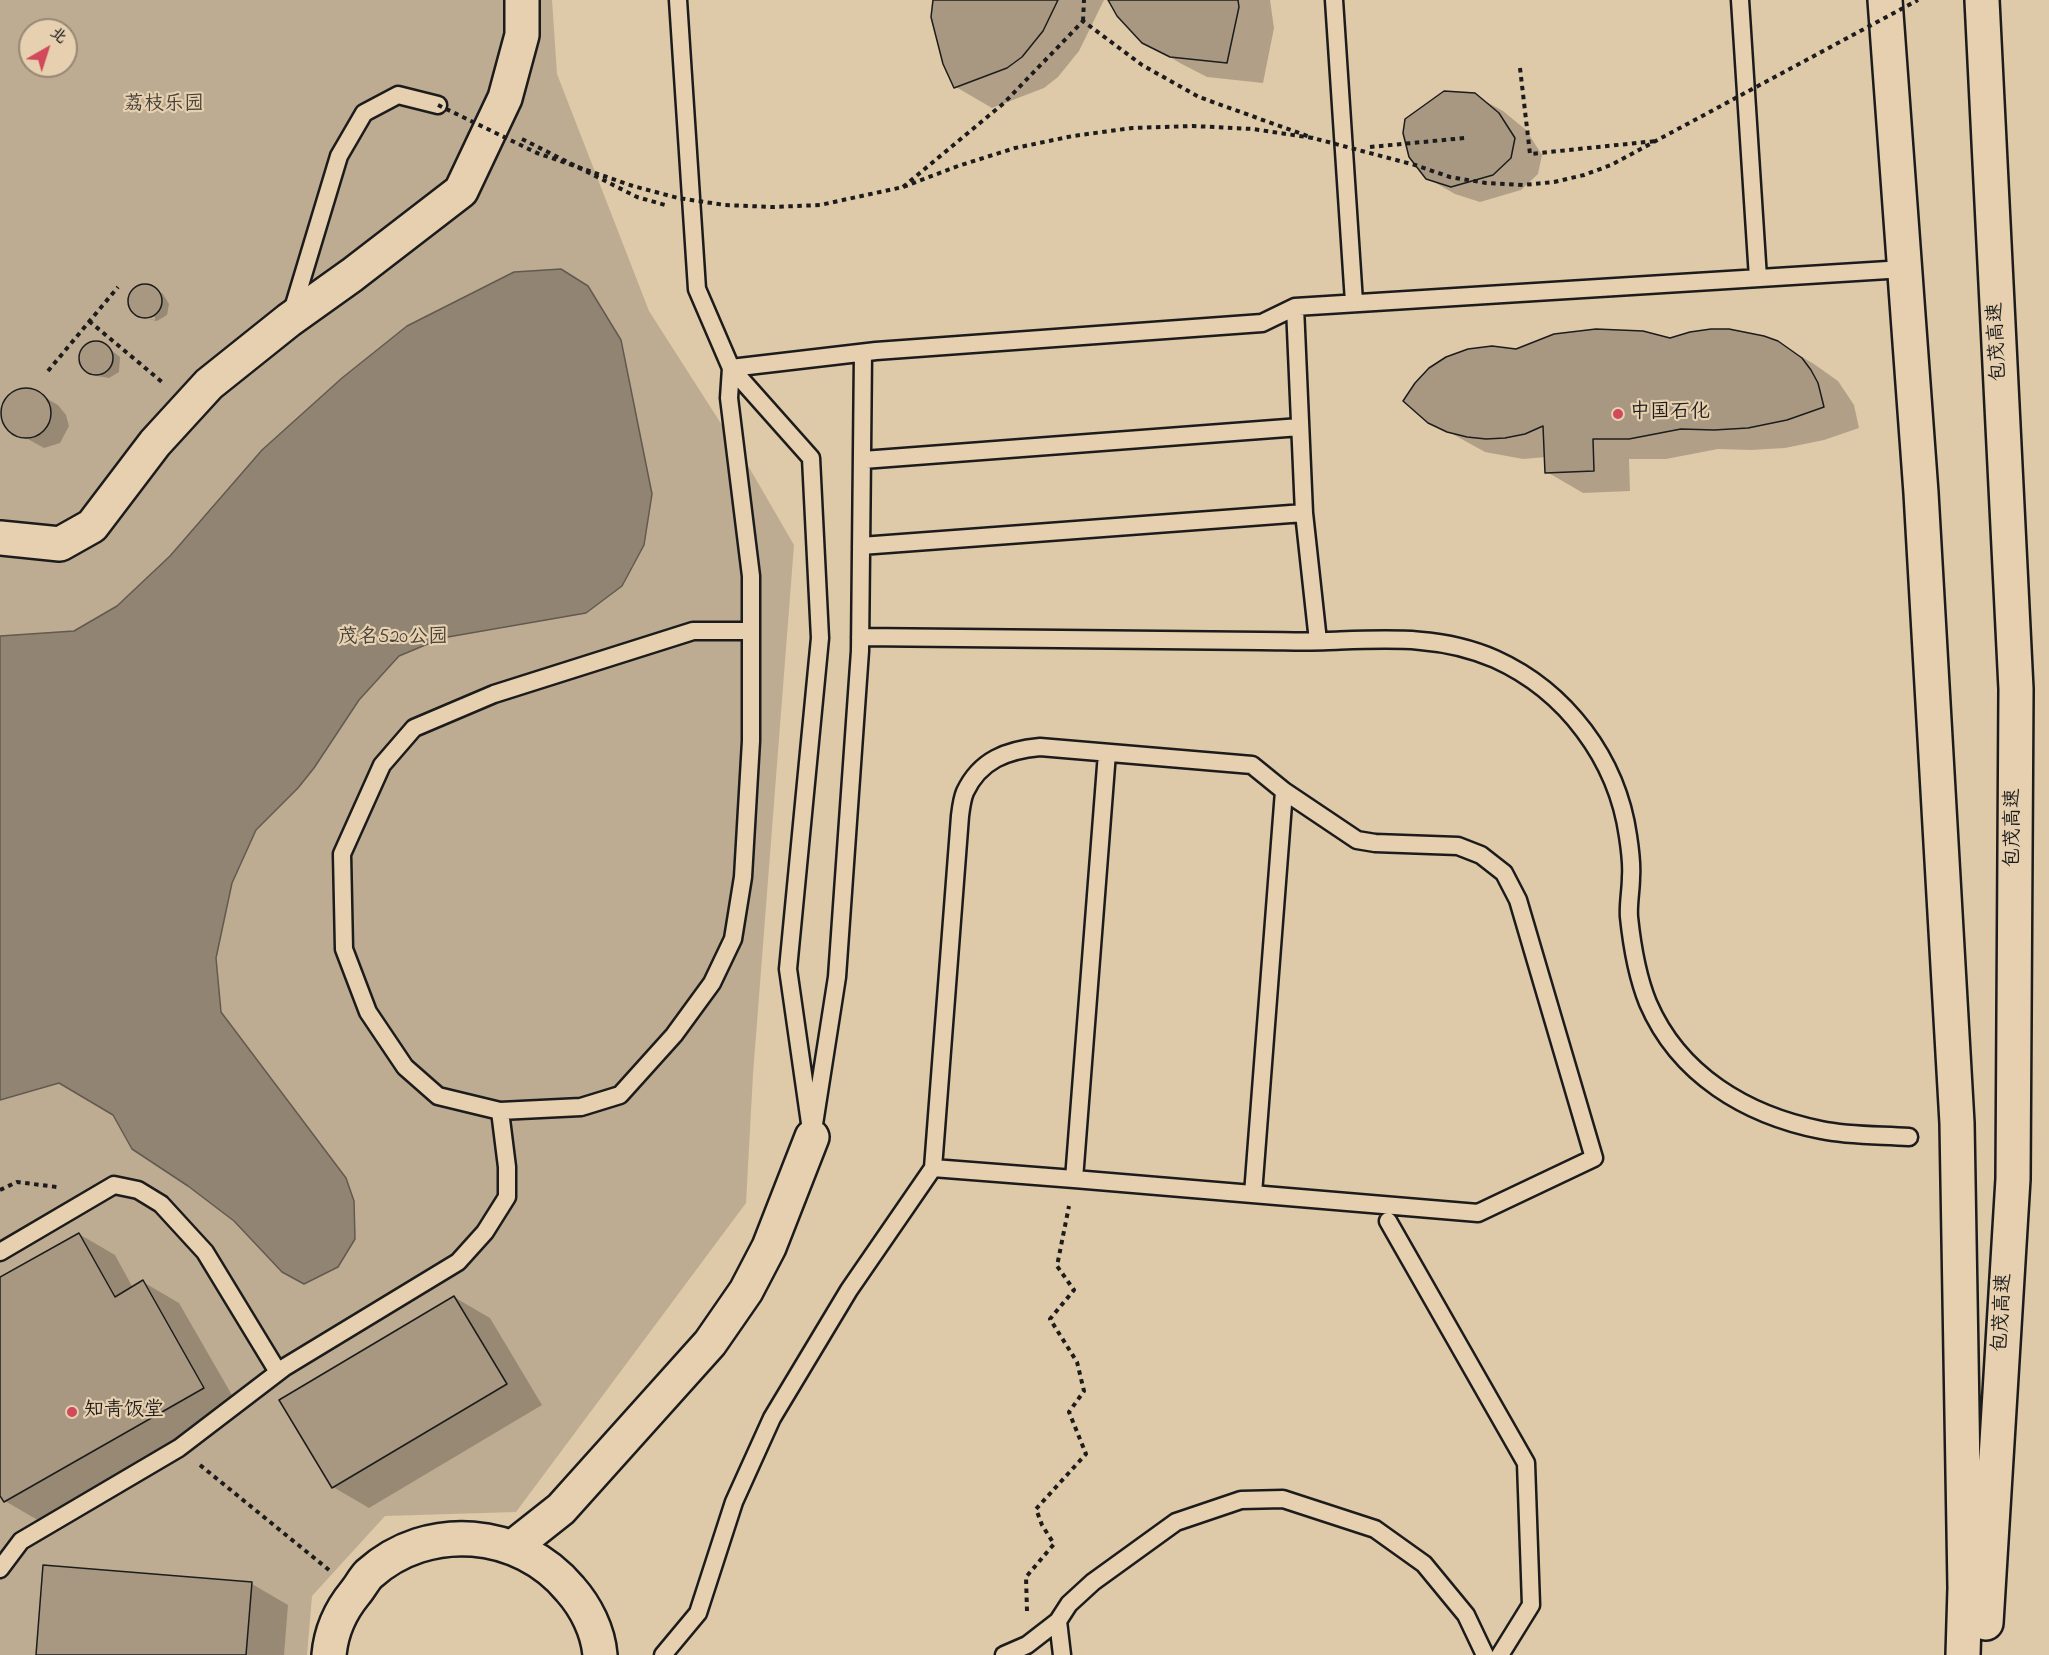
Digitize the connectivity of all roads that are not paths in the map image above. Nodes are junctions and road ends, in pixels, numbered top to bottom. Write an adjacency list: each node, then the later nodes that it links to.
1 (522, 0): 12 (main road)
2 (678, 0): 14 (lane)
3 (1334, 0): 10 (lane)
4 (1740, 0): 9 (lane)
5 (1885, 0): 8 (main road)
6 (1982, 0): 45 (main road, 包茂高速)
7 (438, 105): 12 (lane)
8 (1904, 269): 9 (lane); 44 (main road)
9 (1758, 278): 10 (lane)
10 (1354, 302): 11 (lane)
11 (1295, 307): 13 (lane); 15 (lane)
12 (289, 320): 18 (main road)
13 (863, 353): 14 (lane); 16 (lane)
14 (731, 368): 20 (lane); 26 (lane)
15 (1300, 427): 16 (lane); 17 (lane)
16 (862, 460): 19 (lane)
17 (1304, 513): 19 (lane); 22 (lane)
18 (0, 538)
19 (861, 546): 21 (lane)
20 (751, 630): 25 (lane); 25 (lane)
21 (860, 637): 22 (lane); 26 (lane)
22 (1318, 641): 27 (lane)
23 (1107, 753): 24 (lane); 28 (lane); 29 (lane)
24 (1284, 791): 30 (lane); 30 (lane)
25 (501, 1111): 33 (lane)
26 (812, 1137): 34 (main road)
27 (1909, 1137)
28 (933, 1168): 29 (lane); 39 (lane)
29 (1074, 1179): 30 (lane)
30 (1253, 1194)
31 (1388, 1221): 43 (lane)
32 (0, 1252): 33 (lane)
33 (278, 1372): 35 (lane)
34 (513, 1547): 37 (main road); 38 (main road)
35 (0, 1569)
36 (1058, 1621): 40 (lane); 41 (lane); 42 (lane)
37 (329, 1655)
38 (600, 1655)
39 (663, 1655)
40 (1004, 1655)
41 (1062, 1655)
42 (1485, 1655)
43 (1500, 1655)
44 (1963, 1655)
45 (1984, 1655)

